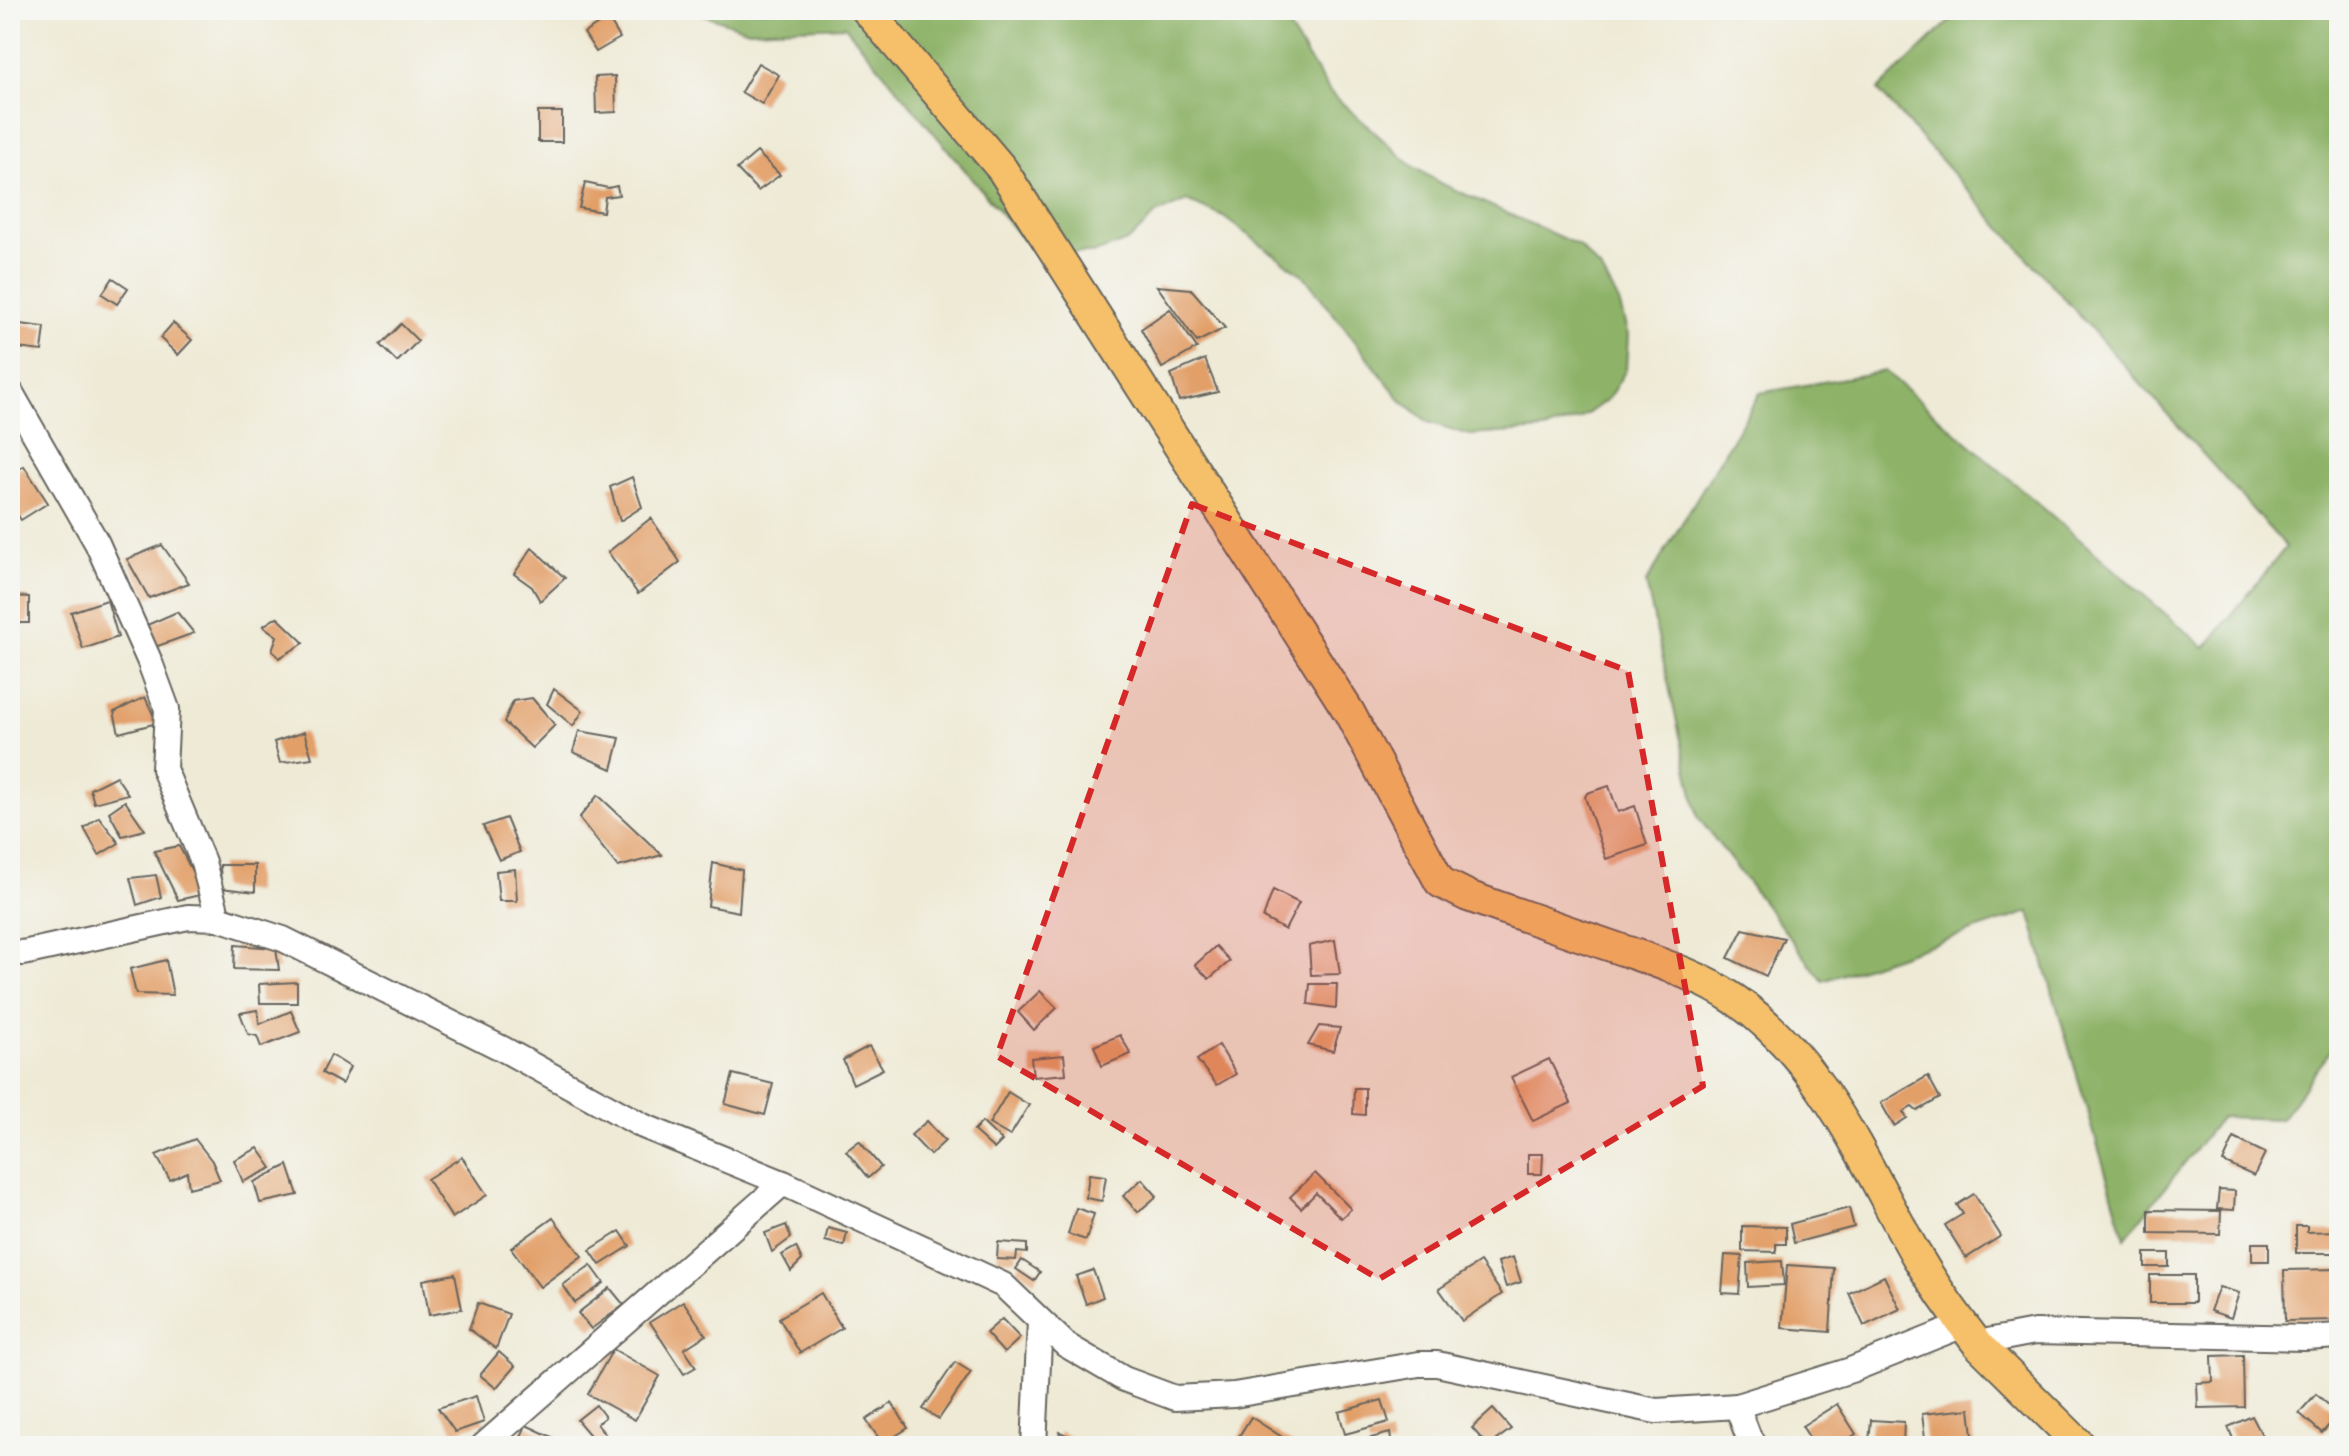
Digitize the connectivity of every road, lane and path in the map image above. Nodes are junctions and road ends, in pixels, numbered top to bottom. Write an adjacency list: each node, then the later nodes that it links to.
1 (867, 10): 7 (main road)
2 (10, 391): 3 (street)
3 (218, 918): 4 (street); 5 (street)
4 (10, 952)
5 (783, 1183): 6 (street); 10 (street)
6 (1040, 1322): 9 (street); 11 (street)
7 (1970, 1334): 8 (street); 9 (street); 13 (main road)
8 (2339, 1336)
9 (1737, 1406): 12 (street)
10 (483, 1446)
11 (1034, 1446)
12 (1755, 1446)
13 (2081, 1446)

